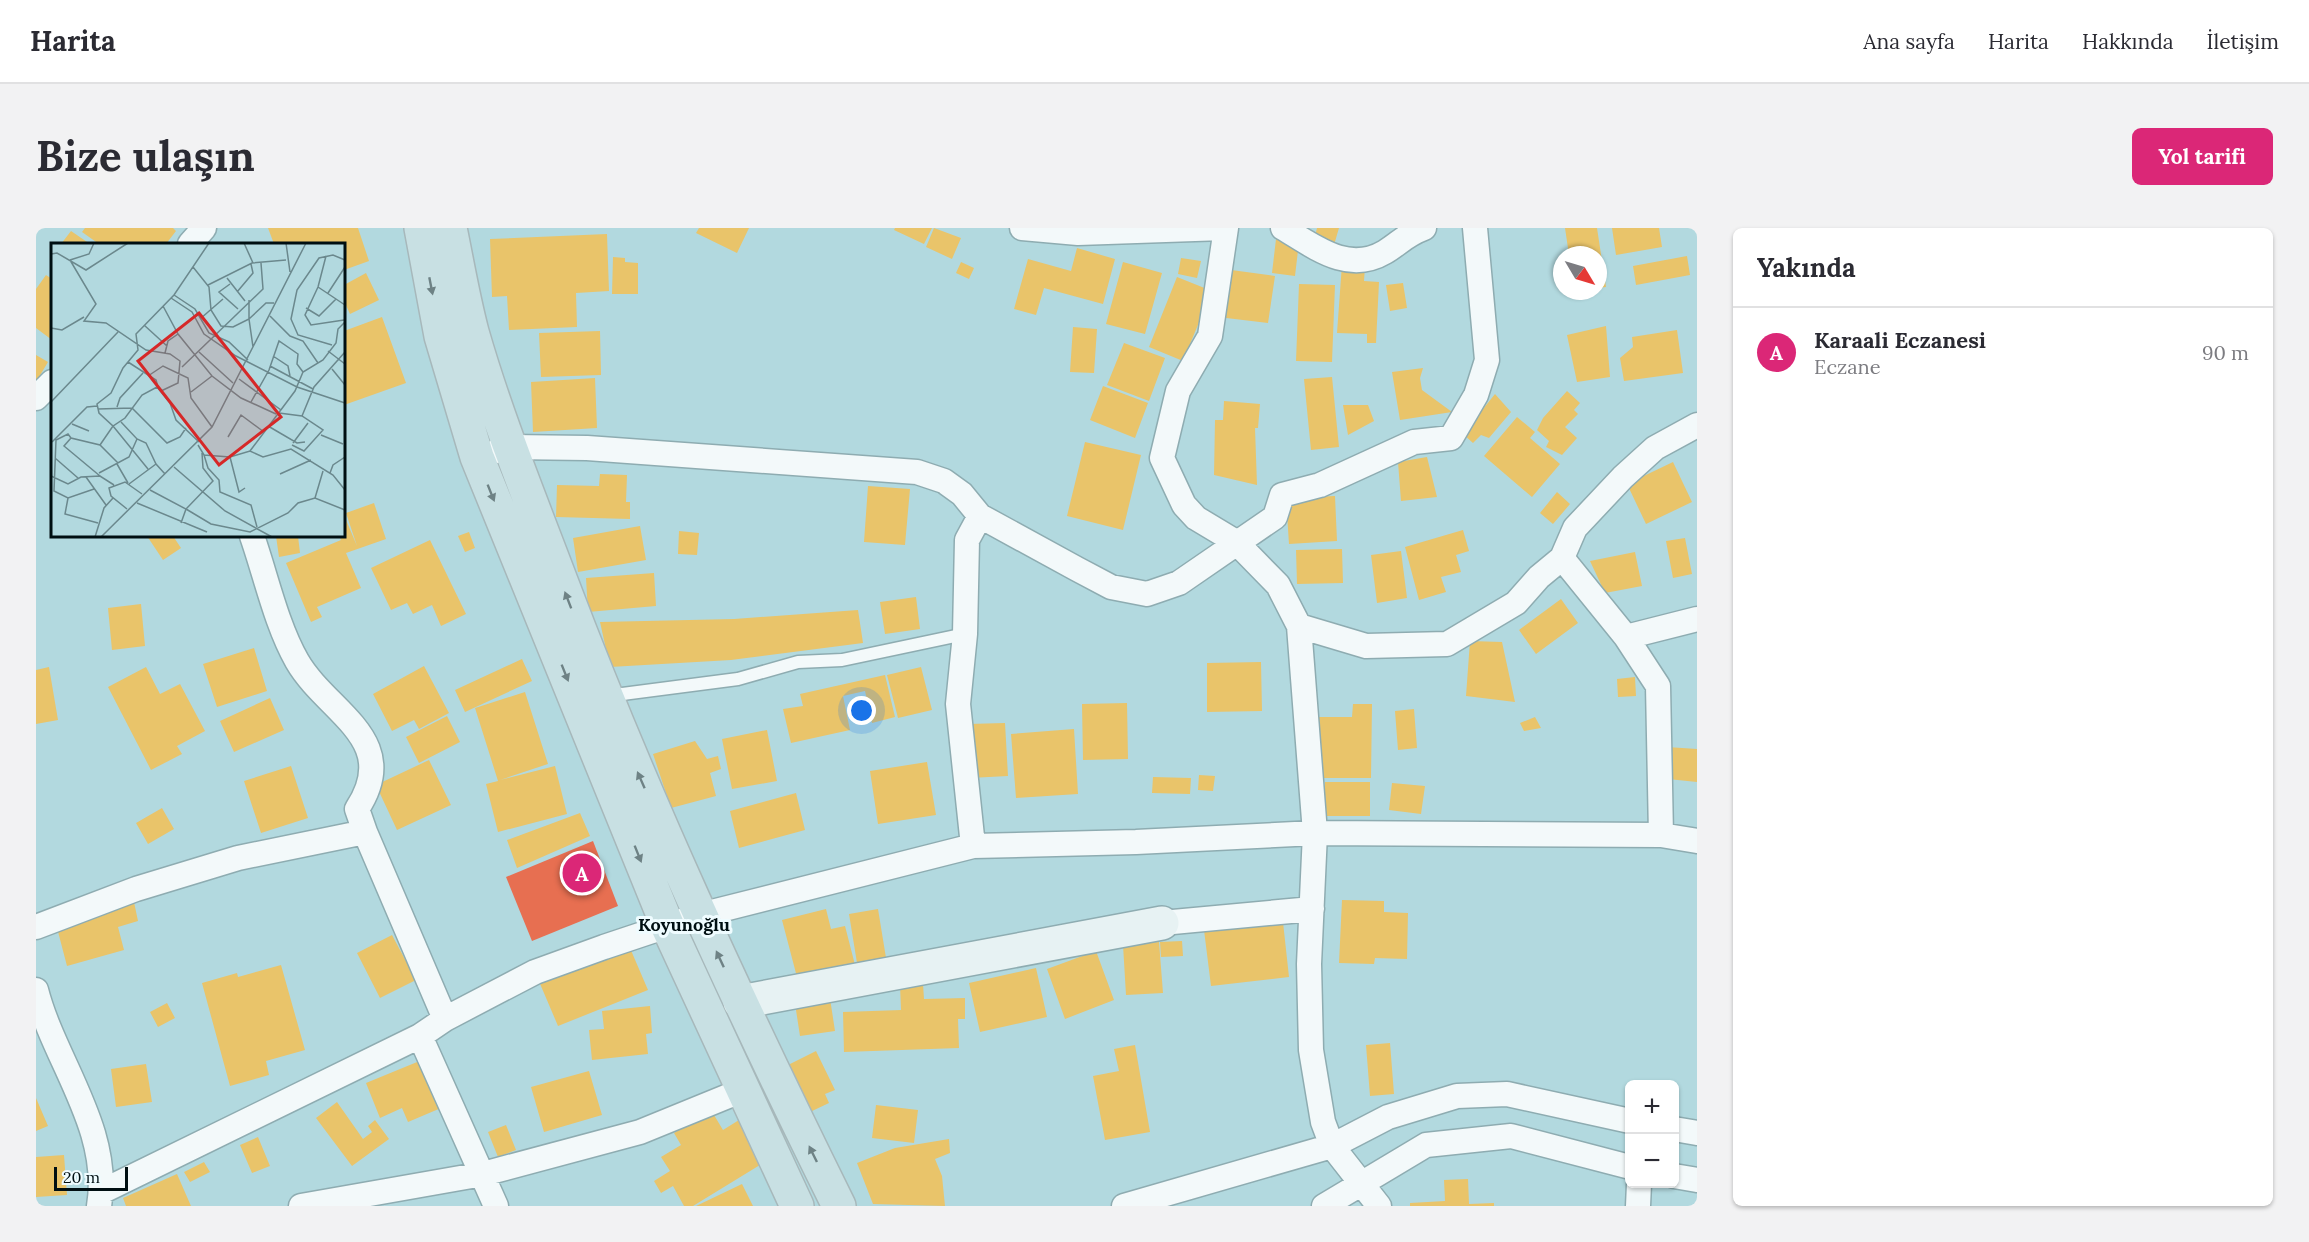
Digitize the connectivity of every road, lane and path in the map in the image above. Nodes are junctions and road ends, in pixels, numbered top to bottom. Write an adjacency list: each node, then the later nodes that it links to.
1 (204, 228): 9 (street)
2 (421, 228): 12 (highway, one-way to 12)
3 (450, 228): 11 (highway)
4 (1022, 228): 5 (street)
5 (1225, 228): 15 (street)
6 (1283, 228): 7 (street)
7 (1424, 228)
8 (1475, 228): 15 (street)
9 (191, 243)
10 (1697, 425): 16 (street)
11 (511, 447): 12 (street); 13 (street); 21 (highway, one-way to 11)
12 (477, 457): 31 (highway, one-way to 31)
13 (980, 516): 15 (street); 19 (street)
14 (252, 537): 22 (street)
15 (1236, 542): 18 (street)
16 (1563, 558): 18 (street); 20 (street)
17 (1697, 619): 20 (street)
18 (1299, 626): 23 (street)
19 (965, 634): 21 (lane); 26 (street)
20 (1626, 637): 24 (street)
21 (604, 696): 28 (highway, one-way to 21)
22 (365, 832): 30 (street); 35 (street)
23 (1315, 832): 24 (street); 26 (street); 27 (street)
24 (1661, 835): 25 (street)
25 (1697, 841)
26 (973, 846): 28 (street)
27 (1312, 909): 29 (street); 41 (street)
28 (700, 915): 31 (street); 33 (highway, one-way to 28)
29 (1162, 923): 33 (street)
30 (36, 927)
31 (668, 927): 35 (street); 37 (highway)
32 (36, 990): 34 (street)
33 (740, 1002): 52 (highway, one-way to 33)
34 (39, 1016): 48 (street)
35 (445, 1019): 36 (street)
36 (420, 1036): 43 (street); 48 (street)
37 (743, 1090): 43 (street); 51 (highway)
38 (1625, 1120): 41 (street)
39 (1679, 1130): 40 (street)
40 (1697, 1132)
41 (1332, 1146): 46 (street); 53 (street)
42 (1625, 1166): 46 (street)
43 (483, 1174): 49 (street); 50 (street)
44 (1679, 1177): 45 (street)
45 (1697, 1180)
46 (1362, 1185): 54 (street); 55 (street)
47 (1640, 1188): 56 (street)
48 (100, 1199)
49 (301, 1206)
50 (496, 1206)
51 (797, 1206)
52 (839, 1206)
53 (1124, 1206)
54 (1324, 1206)
55 (1379, 1206)
56 (1638, 1206)

